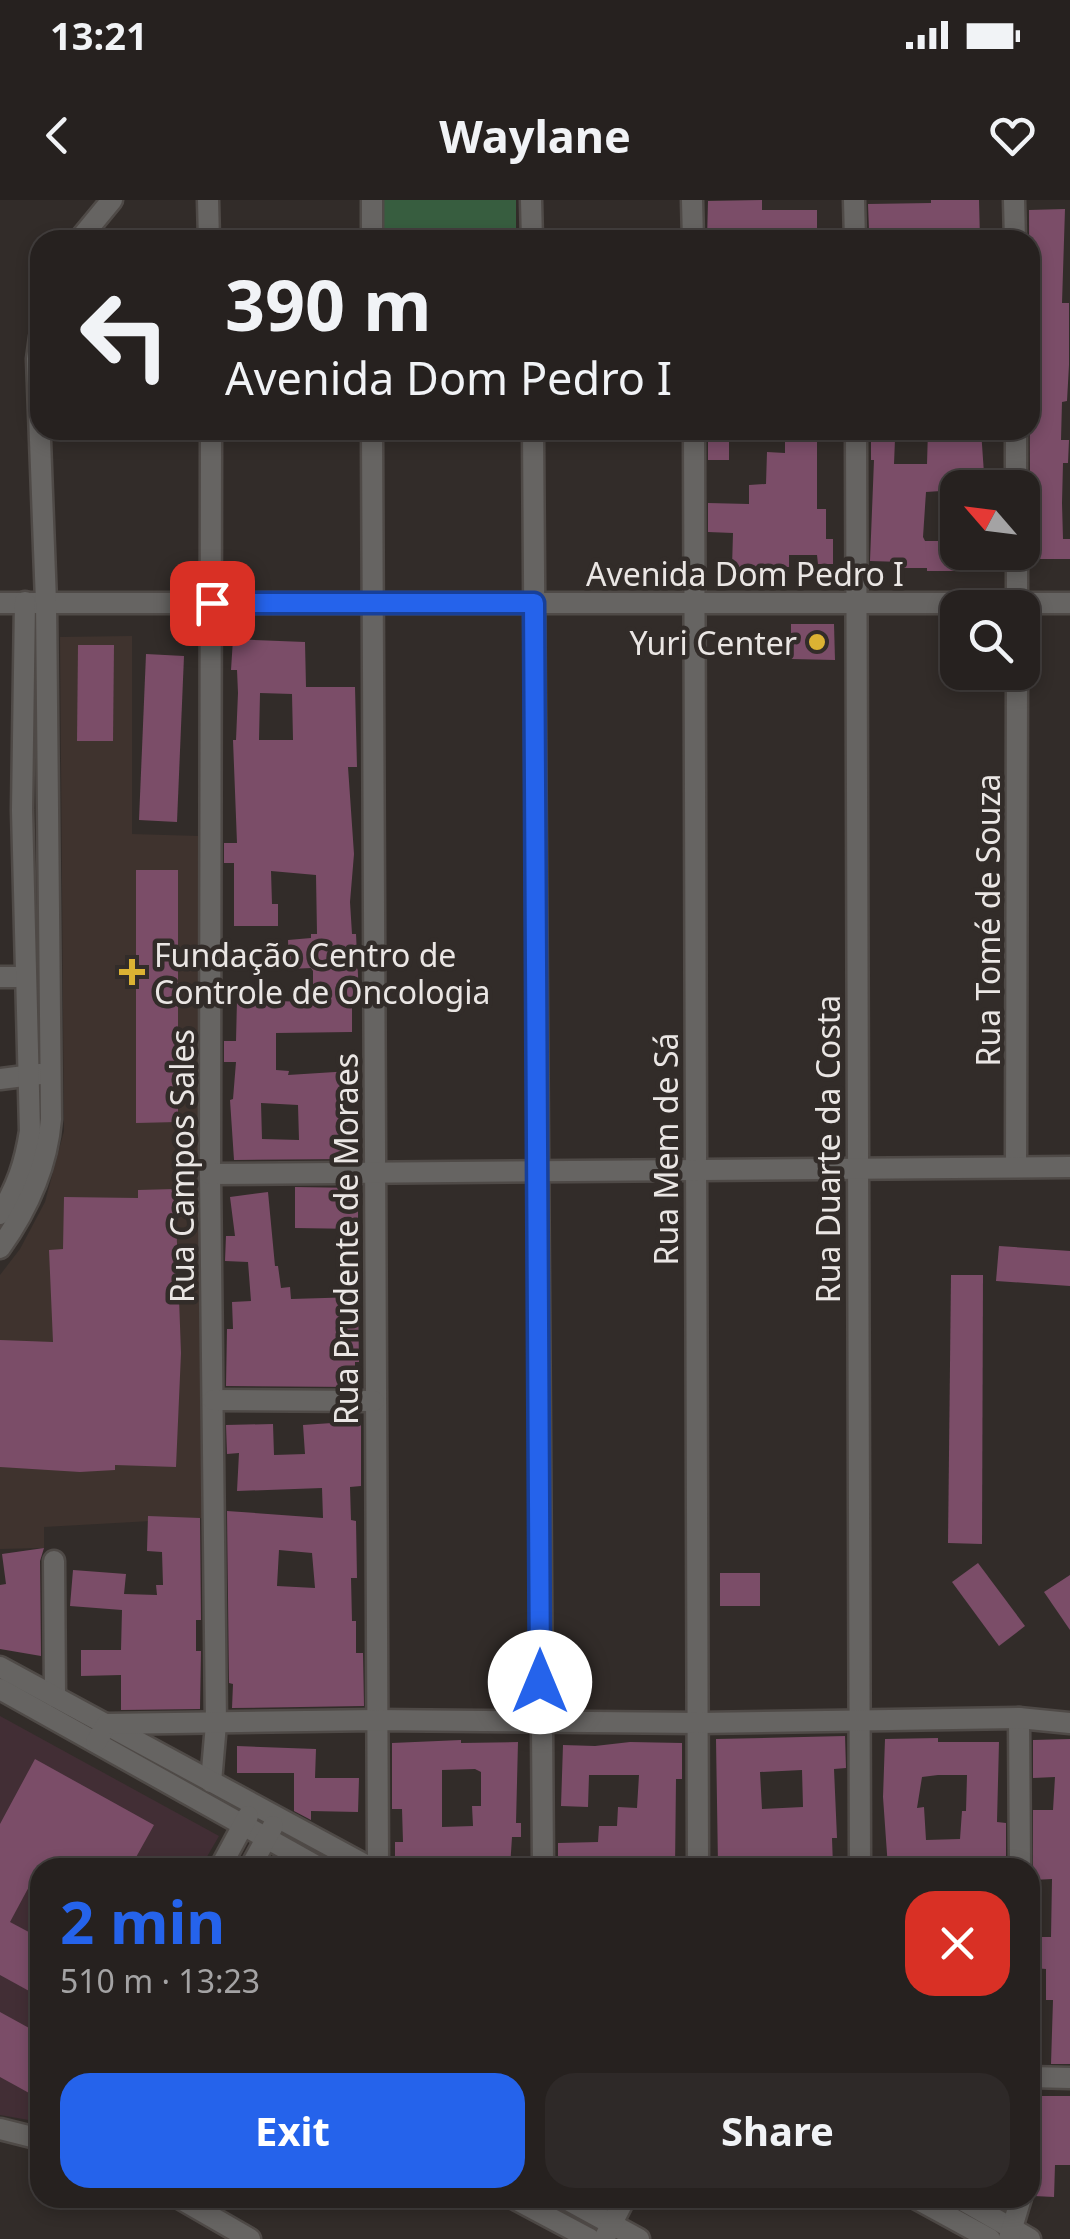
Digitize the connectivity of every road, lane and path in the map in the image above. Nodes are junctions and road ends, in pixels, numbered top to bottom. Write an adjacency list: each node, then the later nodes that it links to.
1 (112, 200): 8 (street)
2 (208, 200): 9 (street)
3 (372, 200): 10 (street)
4 (531, 200): 11 (street)
5 (692, 200): 12 (street)
6 (854, 200): 13 (street)
7 (1014, 200): 14 (street)
8 (88, 230)
9 (209, 230)
10 (372, 230)
11 (532, 230)
12 (692, 230)
13 (855, 230)
14 (1014, 230)
15 (37, 440): 23 (street)
16 (210, 440): 25 (street, Rua Campos Sales)
17 (372, 440): 26 (street, Rua Prudente de Moraes)
18 (533, 440): 27 (street)
19 (694, 440): 30 (street, Rua Mem de Sá)
20 (856, 440): 28 (street, Rua Duarte da Costa)
21 (1016, 440): 22 (street)
22 (1016, 470)
23 (36, 602): 24 (street, Avenida Dom Pedro I); 25 (street, Avenida Dom Pedro I); 35 (street); 36 (street)
24 (0, 603)
25 (212, 603): 26 (street, Avenida Dom Pedro I); 46 (street, Rua Campos Sales)
26 (372, 603): 27 (street, Avenida Dom Pedro I); 45 (street, Rua Prudente de Moraes)
27 (534, 603): 30 (street, Avenida Dom Pedro I); 44 (street)
28 (857, 603): 30 (street, Avenida Dom Pedro I); 31 (street, Avenida Dom Pedro I); 42 (street, Rua Duarte da Costa)
29 (1070, 603): 32 (street, Avenida Dom Pedro I)
30 (695, 604): 43 (street, Rua Mem de Sá)
31 (940, 604)
32 (1040, 604)
33 (1017, 690): 40 (street, Rua Tomé de Souza)
34 (0, 977): 35 (street)
35 (26, 977): 37 (street)
36 (52, 1072): 37 (street); 39 (street)
37 (30, 1075): 38 (street); 39 (street)
38 (0, 1079)
39 (33, 1166): 47 (street); 48 (street)
40 (1016, 1167): 41 (street); 42 (street)
41 (1070, 1167)
42 (856, 1168): 43 (street); 57 (street, Rua Duarte da Costa)
43 (695, 1170): 44 (street); 59 (street, Rua Mem de Sá)
44 (537, 1171): 45 (street); 58 (street)
45 (377, 1173): 46 (street); 50 (street, Rua Prudente de Moraes)
46 (210, 1174): 49 (street, Rua Campos Sales)
47 (0, 1214)
48 (0, 1248)
49 (213, 1400): 50 (street); 62 (street, Rua Campos Sales)
50 (374, 1400): 56 (street, Rua Prudente de Moraes)
51 (54, 1562): 54 (street)
52 (0, 1667): 54 (street)
53 (0, 1689): 63 (street)
54 (55, 1697): 61 (street)
55 (1019, 1718): 57 (street); 60 (street); 77 (street)
56 (375, 1720): 58 (street); 62 (street); 73 (street, Rua Prudente de Moraes)
57 (858, 1720): 59 (street); 76 (street, Rua Duarte da Costa)
58 (540, 1721): 59 (street); 74 (street)
59 (700, 1723): 75 (street, Rua Mem de Sá)
60 (1070, 1723)
61 (107, 1724): 62 (street); 63 (street); 64 (street)
62 (216, 1724): 64 (street, Rua Campos Sales)
63 (96, 1742): 67 (street)
64 (211, 1782): 65 (street)
65 (254, 1805): 66 (street); 67 (street)
66 (278, 1817): 68 (street); 72 (street)
67 (243, 1824): 68 (street); 69 (street)
68 (267, 1838): 70 (street); 71 (street)
69 (225, 1858)
70 (256, 1858)
71 (302, 1858)
72 (355, 1858)
73 (374, 1858)
74 (543, 1858)
75 (698, 1858)
76 (860, 1858)
77 (1020, 1858)
78 (1040, 2077): 79 (street)
79 (1070, 2078)
80 (0, 2128): 81 (street)
81 (30, 2136)
82 (196, 2208): 91 (street)
83 (533, 2208): 92 (street)
84 (577, 2208): 89 (street)
85 (620, 2208): 89 (street)
86 (933, 2208): 94 (street)
87 (974, 2208): 90 (street)
88 (1020, 2208): 90 (street)
89 (608, 2231): 93 (street)
90 (1017, 2236)
91 (250, 2239)
92 (590, 2239)
93 (639, 2239)
94 (990, 2239)

